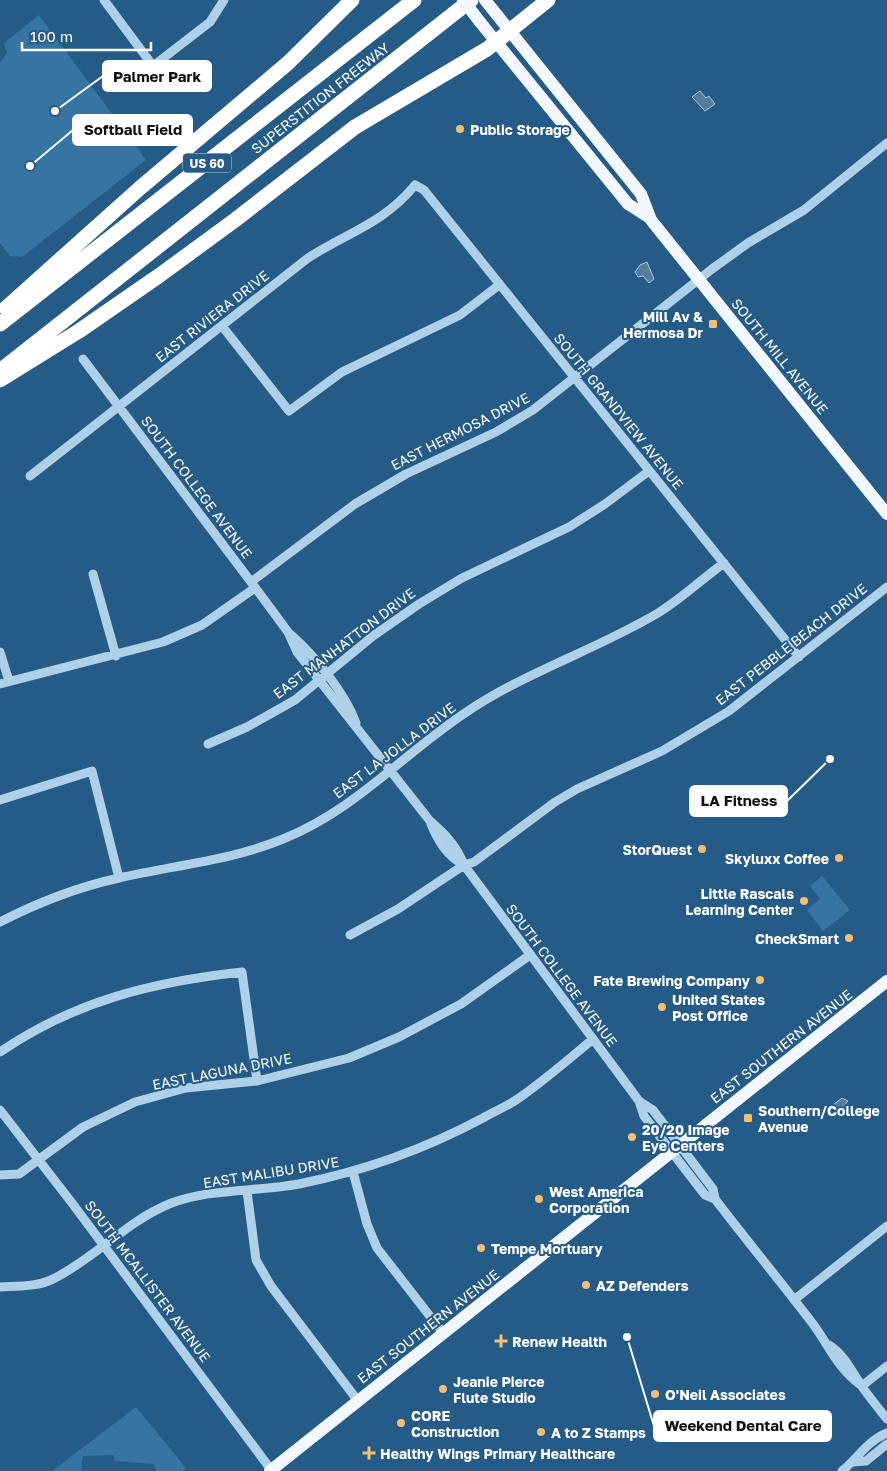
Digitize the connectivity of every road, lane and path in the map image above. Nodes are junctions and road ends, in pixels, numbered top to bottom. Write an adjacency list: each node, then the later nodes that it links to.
1 (104, 0): 2 (street)
2 (224, 0)
3 (352, 0): 16 (highway)
4 (414, 0): 17 (highway, SUPERSTITION FREEWAY / US 60)
5 (463, 0): 10 (main road, SOUTH MILL AVENUE, bridge)
6 (471, 0): 20 (highway, SUPERSTITION FREEWAY / US 60)
7 (484, 0): 9 (main road, SOUTH MILL AVENUE)
8 (548, 0): 9 (highway)
9 (510, 32): 10 (highway); 13 (main road, SOUTH MILL AVENUE)
10 (496, 42): 13 (main road, SOUTH MILL AVENUE); 22 (highway)
11 (887, 143): 14 (street, EAST HERMOSA DRIVE)
12 (415, 185): 15 (street, SOUTH GRANDVIEW AVENUE); 18 (street, EAST RIVIERA DRIVE)
13 (650, 218): 14 (main road, SOUTH MILL AVENUE)
14 (699, 279): 21 (street, EAST HERMOSA DRIVE); 26 (main road, SOUTH MILL AVENUE)
15 (499, 285): 18 (street); 21 (street, SOUTH GRANDVIEW AVENUE)
16 (0, 313)
17 (0, 324)
18 (222, 326): 23 (street, EAST RIVIERA DRIVE)
19 (83, 359): 23 (street, SOUTH COLLEGE AVENUE)
20 (0, 371)
21 (575, 378): 24 (street, SOUTH GRANDVIEW AVENUE); 29 (street, EAST HERMOSA DRIVE)
22 (0, 380)
23 (120, 406): 25 (street, EAST RIVIERA DRIVE); 29 (street, SOUTH COLLEGE AVENUE)
24 (649, 471): 27 (street, SOUTH GRANDVIEW AVENUE); 34 (street, EAST MANHATTON DRIVE)
25 (30, 476)
26 (887, 514)
27 (724, 563): 33 (street, SOUTH GRANDVIEW AVENUE); 38 (street, EAST LA JOLLA DRIVE)
28 (93, 574): 32 (street)
29 (253, 585): 32 (street, EAST HERMOSA DRIVE); 34 (street, SOUTH COLLEGE AVENUE)
30 (887, 587): 33 (street, EAST PEBBLE BEACH DRIVE)
31 (0, 652): 35 (street)
32 (116, 656): 35 (street, EAST HERMOSA DRIVE)
33 (799, 657): 40 (street, EAST PEBBLE BEACH DRIVE)
34 (322, 677): 37 (street, EAST MANHATTON DRIVE); 38 (street, SOUTH COLLEGE AVENUE)
35 (9, 681): 36 (street, EAST HERMOSA DRIVE)
36 (0, 684)
37 (208, 744)
38 (392, 771): 40 (street, SOUTH COLLEGE AVENUE); 41 (street, EAST LA JOLLA DRIVE)
39 (0, 800): 41 (street)
40 (464, 865): 43 (street, EAST PEBBLE BEACH DRIVE); 44 (street, SOUTH COLLEGE AVENUE)
41 (119, 878): 42 (street, EAST LA JOLLA DRIVE)
42 (0, 922)
43 (350, 935)
44 (530, 955): 46 (street, SOUTH COLLEGE AVENUE); 48 (street, EAST LAGUNA DRIVE)
45 (887, 981): 50 (main road, EAST SOUTHERN AVENUE)
46 (593, 1040): 50 (street, SOUTH COLLEGE AVENUE); 52 (street, EAST MALIBU DRIVE)
47 (0, 1052): 48 (street)
48 (258, 1081): 51 (street, EAST LAGUNA DRIVE)
49 (0, 1110): 51 (street, SOUTH MCALLISTER AVENUE)
50 (676, 1149): 58 (street, SOUTH COLLEGE AVENUE); 59 (main road, EAST SOUTHERN AVENUE)
51 (39, 1158): 53 (street, EAST LAGUNA DRIVE); 56 (street, SOUTH MCALLISTER AVENUE)
52 (353, 1172): 54 (street, EAST MALIBU DRIVE); 59 (street)
53 (0, 1175)
54 (247, 1191): 56 (street, EAST MALIBU DRIVE); 62 (street)
55 (887, 1226): 58 (street)
56 (103, 1246): 57 (street, EAST MALIBU DRIVE); 67 (street, SOUTH MCALLISTER AVENUE)
57 (0, 1287)
58 (794, 1300): 61 (street, SOUTH COLLEGE AVENUE)
59 (443, 1333): 62 (main road, EAST SOUTHERN AVENUE)
60 (887, 1366): 61 (street)
61 (862, 1386): 63 (street, SOUTH COLLEGE AVENUE)
62 (358, 1401): 67 (main road, EAST SOUTHERN AVENUE)
63 (887, 1419)
64 (887, 1434): 66 (street)
65 (887, 1444): 66 (street)
66 (853, 1462): 68 (street)
67 (271, 1471)
68 (842, 1471)

